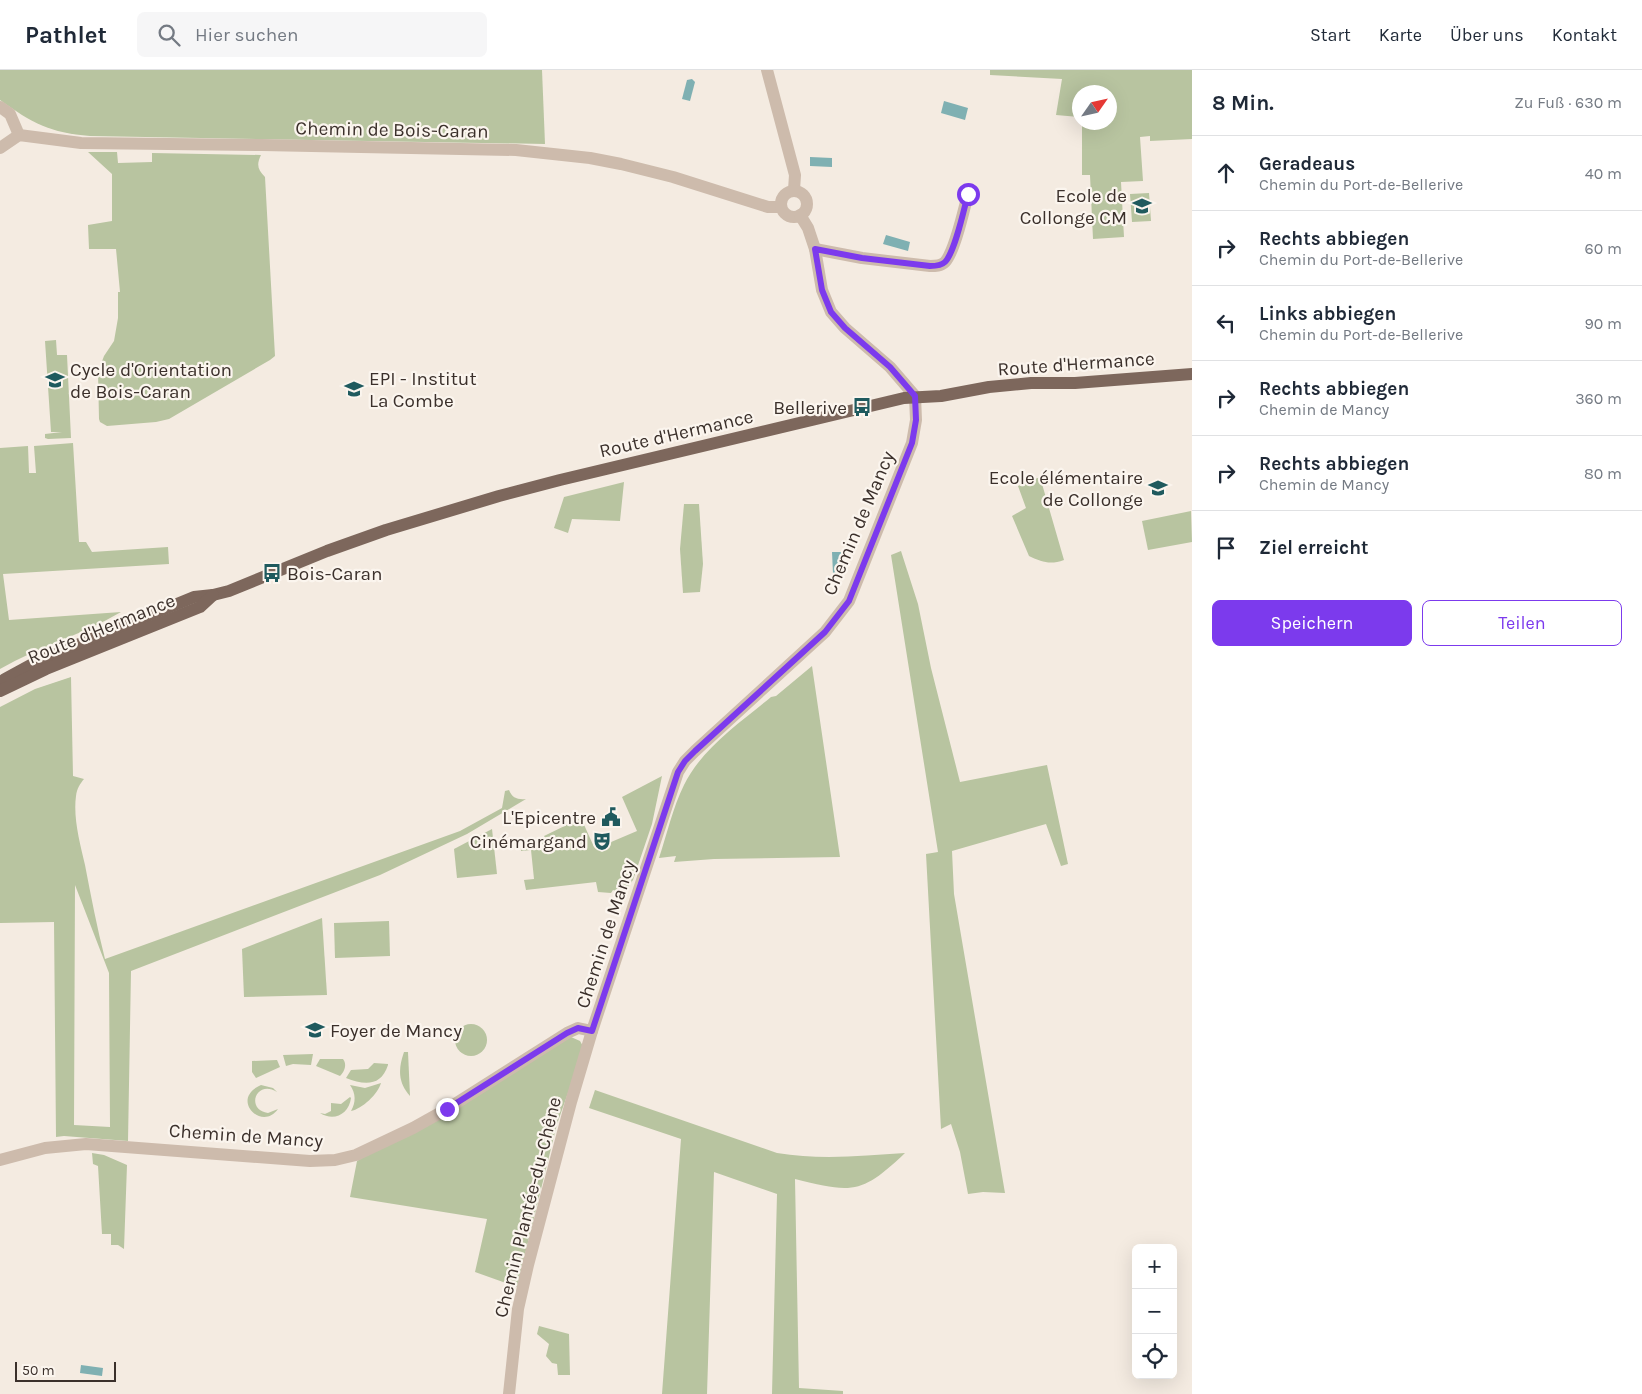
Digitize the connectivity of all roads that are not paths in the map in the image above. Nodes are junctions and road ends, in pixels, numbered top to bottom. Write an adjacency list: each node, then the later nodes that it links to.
1 (767, 70): 5 (street)
2 (0, 107): 3 (street)
3 (19, 134): 4 (street); 7 (street, Chemin de Bois-Caran)
4 (0, 148)
5 (794, 190): 7 (street); 8 (street)
6 (968, 194): 9 (street)
7 (781, 207): 8 (street)
8 (800, 215): 9 (street)
9 (815, 249): 11 (street)
10 (1192, 374): 11 (main road, Route d'Hermance)
11 (915, 396): 12 (main road, Route d'Hermance); 15 (street, Chemin de Mancy)
12 (213, 596): 13 (main road, Route d'Hermance); 14 (main road, Route d'Hermance)
13 (0, 683)
14 (0, 690)
15 (592, 1031): 16 (street, Chemin de Mancy); 17 (street, Chemin Plantée-du-Chêne)
16 (0, 1160)
17 (509, 1394)

